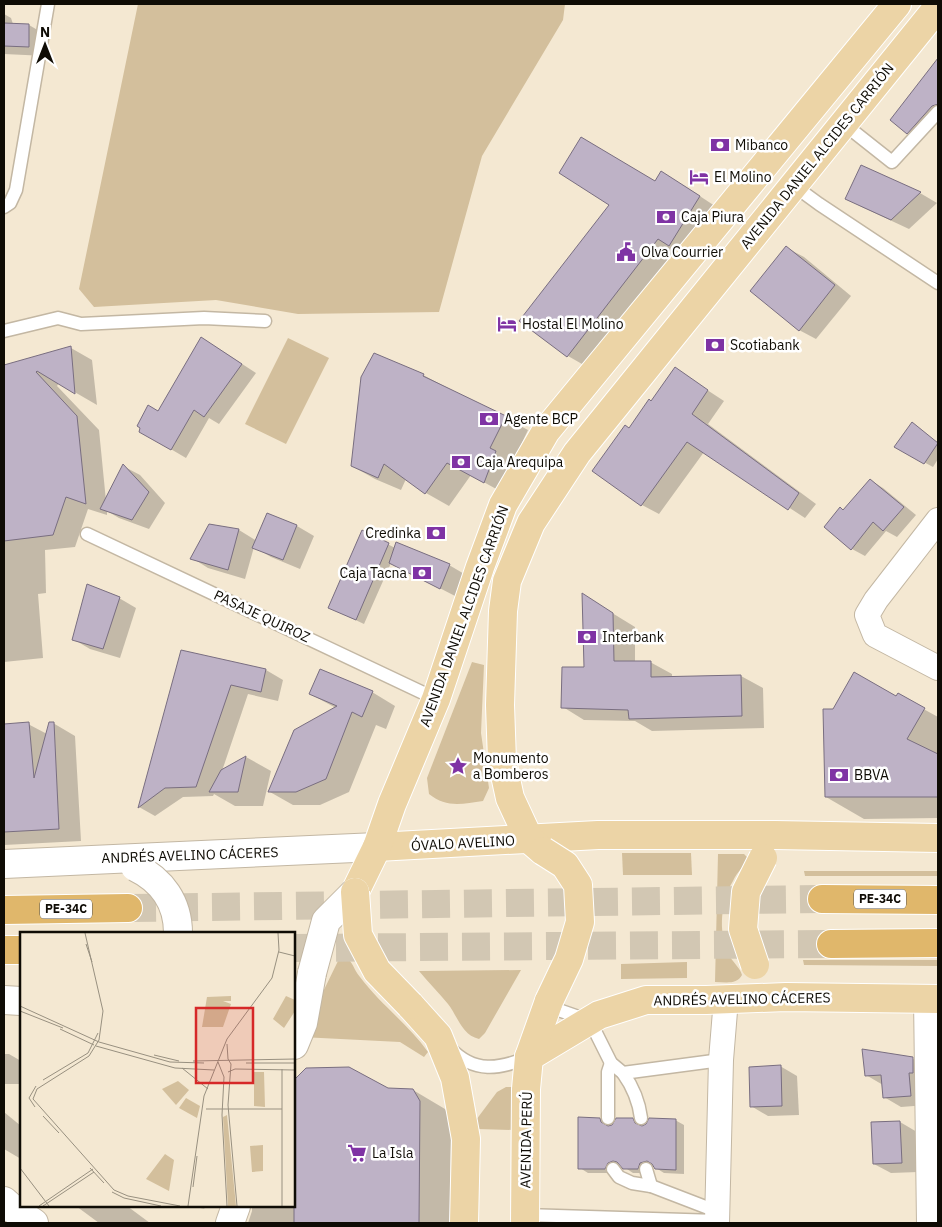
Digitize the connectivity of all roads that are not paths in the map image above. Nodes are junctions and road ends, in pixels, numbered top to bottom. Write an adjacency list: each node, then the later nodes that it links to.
1 (48, 4): 7 (lane)
2 (897, 4): 14 (main road, AVENIDA DANIEL ALCIDES CARRIÓN)
3 (938, 7): 5 (main road, AVENIDA DANIEL ALCIDES CARRIÓN)
4 (938, 112): 5 (lane)
5 (844, 124): 6 (main road, AVENIDA DANIEL ALCIDES CARRIÓN)
6 (793, 185): 8 (lane); 17 (main road, AVENIDA DANIEL ALCIDES CARRIÓN)
7 (4, 207)
8 (938, 283)
9 (265, 321): 10 (lane)
10 (4, 331)
11 (938, 520): 13 (street)
12 (87, 534): 14 (lane, PASAJE QUIROZ)
13 (938, 668)
14 (436, 699): 18 (main road, AVENIDA DANIEL ALCIDES CARRIÓN)
15 (795, 836): 16 (main road); 17 (main road); 31 (main road, bridge)
16 (938, 838)
17 (536, 845): 18 (main road, ÓVALO AVELINO); 36 (main road, bridge)
18 (372, 857): 19 (main road, ANDRÉS AVELINO CÁCERES); 21 (main road)
19 (108, 858): 20 (main road, ANDRÉS AVELINO CÁCERES); 26 (main road, bridge)
20 (4, 864)
21 (355, 892): 38 (main road, bridge); 39 (main road, bridge)
22 (822, 899): 23 (highway, PE-34C)
23 (938, 900)
24 (128, 908): 25 (highway, PE-34C)
25 (4, 910)
26 (178, 932)
27 (938, 943): 28 (highway)
28 (832, 944)
29 (4, 950): 30 (highway)
30 (20, 950)
31 (786, 997): 32 (main road, ANDRÉS AVELINO CÁCERES); 33 (main road, ANDRÉS AVELINO CÁCERES)
32 (932, 998): 57 (street)
33 (726, 999): 37 (main road, ANDRÉS AVELINO CÁCERES); 41 (street)
34 (4, 1000): 35 (main road)
35 (20, 1000)
36 (548, 1004): 37 (lane); 40 (main road)
37 (590, 1022): 40 (main road, ANDRÉS AVELINO CÁCERES); 42 (lane)
38 (297, 1030)
39 (438, 1036): 40 (lane); 56 (main road)
40 (529, 1057): 52 (main road, AVENIDA PERÚ)
41 (721, 1060): 43 (lane); 51 (street)
42 (611, 1063): 43 (lane); 44 (lane)
43 (623, 1073): 45 (lane)
44 (608, 1118)
45 (641, 1118)
46 (613, 1169): 48 (lane)
47 (646, 1169): 48 (lane)
48 (652, 1186): 51 (lane)
49 (4, 1201): 54 (main road)
50 (236, 1207): 55 (main road)
51 (717, 1218): 53 (lane)
52 (525, 1219): 53 (lane)
53 (568, 1220)
54 (34, 1223)
55 (230, 1223)
56 (464, 1223)
57 (929, 1223)

